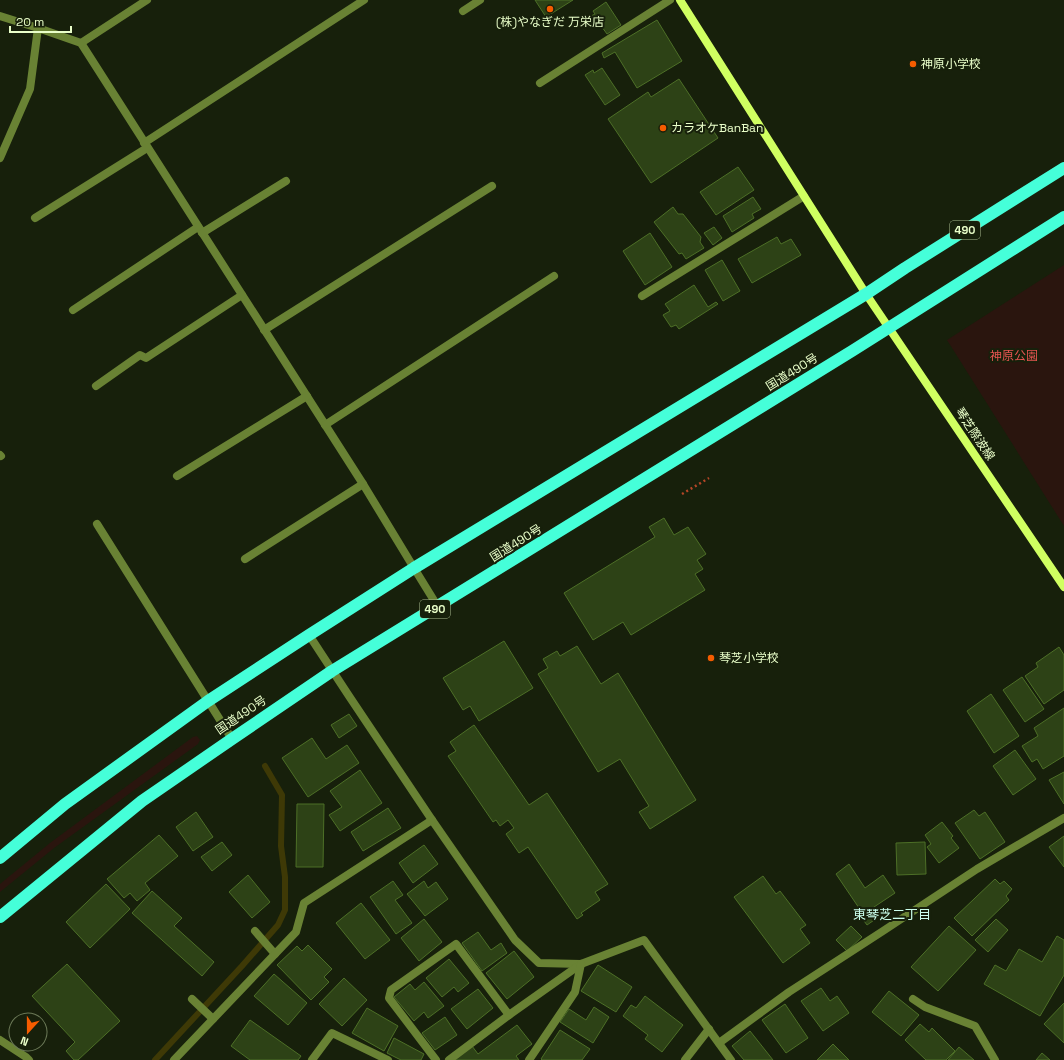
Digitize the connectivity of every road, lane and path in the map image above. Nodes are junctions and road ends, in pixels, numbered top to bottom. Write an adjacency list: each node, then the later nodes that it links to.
1 (147, 0): 9 (street)
2 (364, 0): 11 (street)
3 (480, 0): 6 (street)
4 (670, 0): 10 (street)
5 (680, 0): 16 (main road, 琴芝際波線)
6 (463, 11)
7 (0, 16): 8 (street)
8 (38, 28): 9 (street); 12 (street)
9 (80, 43): 11 (street)
10 (540, 83)
11 (146, 145): 18 (street); 19 (street)
12 (0, 158)
13 (1064, 168): 21 (highway, 490)
14 (286, 181): 19 (street)
15 (492, 186): 26 (street)
16 (804, 196): 21 (main road, 琴芝際波線); 23 (street)
17 (1064, 217): 25 (highway, 国道490号 / 490)
18 (35, 218)
19 (200, 230): 22 (street); 24 (street)
20 (554, 276): 29 (street)
21 (866, 294): 25 (main road, 琴芝際波線); 36 (highway, 490)
22 (242, 295): 26 (street); 27 (street)
23 (642, 296)
24 (72, 310)
25 (889, 328): 37 (main road, 琴芝際波線); 38 (highway, 国道490号 / 490)
26 (264, 330): 28 (street)
27 (96, 386)
28 (307, 396): 29 (street); 30 (street)
29 (325, 425): 32 (street)
30 (177, 476)
31 (709, 478): 33 (path)
32 (363, 484): 35 (street); 36 (street)
33 (682, 494)
34 (97, 524): 41 (street)
35 (244, 559)
36 (414, 568): 38 (street); 39 (highway, 490)
37 (1064, 587)
38 (438, 607): 40 (highway, 国道490号 / 490)
39 (309, 635): 40 (street); 41 (highway, 490)
40 (332, 671): 42 (highway, 国道490号 / 490); 44 (street)
41 (208, 701): 42 (street); 45 (highway, 490)
42 (232, 738): 46 (highway, 国道490号 / 490)
43 (1064, 818): 56 (street)
44 (432, 820): 48 (street); 49 (street)
45 (0, 858)
46 (0, 917)
47 (255, 931): 48 (street)
48 (274, 953): 53 (street)
49 (581, 964): 52 (street); 54 (street); 63 (street)
50 (192, 999): 53 (street)
51 (913, 999): 66 (street)
52 (509, 1015): 61 (street); 62 (street)
53 (212, 1019): 58 (street)
54 (709, 1029): 56 (street); 64 (street)
55 (0, 1040): 57 (street)
56 (719, 1043): 65 (street)
57 (29, 1060)
58 (174, 1060)
59 (312, 1060): 60 (street)
60 (388, 1060)
61 (436, 1060)
62 (449, 1060)
63 (529, 1060)
64 (685, 1060)
65 (731, 1060)
66 (995, 1060)

